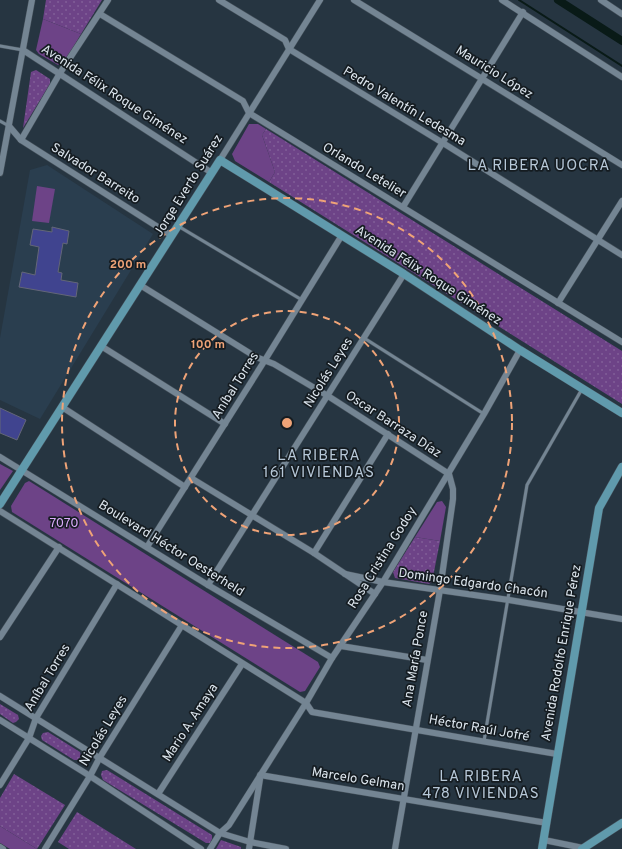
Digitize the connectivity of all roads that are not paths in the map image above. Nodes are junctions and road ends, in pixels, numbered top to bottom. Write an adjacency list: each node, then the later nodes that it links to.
1 (32, 0): 13 (street)
2 (108, 0): 9 (street)
3 (219, 0): 12 (street, Pedro Valentín Ledesma)
4 (320, 0): 12 (street, Jorge Everto Suárez)
5 (354, 0): 16 (street, Mauricio López)
6 (502, 0): 8 (street)
7 (601, 0): 10 (street)
8 (523, 12): 15 (street); 16 (street)
9 (100, 14): 14 (street); 17 (street, Orlando Letelier)
10 (622, 14)
11 (0, 46): 13 (lane)
12 (289, 49): 17 (street, Jorge Everto Suárez); 21 (street, Pedro Valentín Ledesma)
13 (23, 50): 14 (street, Avenida Félix Roque Giménez); 19 (street)
14 (60, 73): 20 (street); 24 (street, Avenida Félix Roque Giménez)
15 (622, 77)
16 (483, 79): 21 (street); 23 (street, Mauricio López)
17 (249, 114): 22 (street, Jorge Everto Suárez); 27 (street, Orlando Letelier)
18 (0, 121): 19 (lane)
19 (10, 126): 20 (street, Salvador Barreito); 25 (street)
20 (21, 140): 30 (street, Salvador Barreito)
21 (443, 143): 27 (street); 31 (street, Pedro Valentín Ledesma)
22 (220, 160): 24 (street, Jorge Everto Suárez); 29 (street, Avenida Félix Roque Giménez)
23 (622, 165)
24 (212, 172): 28 (street, Jorge Everto Suárez)
25 (0, 173)
26 (622, 201): 31 (street)
27 (402, 207): 36 (street, Orlando Letelier)
28 (178, 226): 30 (street, Jorge Everto Suárez); 35 (lane)
29 (342, 235): 33 (street, Avenida Félix Roque Giménez); 35 (street, Aníbal Torres)
30 (172, 236): 34 (street, Jorge Everto Suárez)
31 (598, 240): 32 (street, Pedro Valentín Ledesma); 36 (street)
32 (622, 255)
33 (404, 274): 37 (street, Nicolás Leyes); 40 (street, Avenida Félix Roque Giménez)
34 (140, 285): 39 (street, Jorge Everto Suárez); 41 (street, Oscar Barraza Díaz)
35 (302, 300): 41 (street, Aníbal Torres)
36 (558, 303): 38 (street, Orlando Letelier)
37 (364, 338): 43 (street, Nicolás Leyes); 46 (lane)
38 (622, 342)
39 (101, 346): 44 (street, Jorge Everto Suárez); 47 (street)
40 (520, 350): 42 (street, Avenida Félix Roque Giménez); 46 (street, Rosa Cristina Godoy)
41 (265, 360): 43 (street, Oscar Barraza Díaz); 47 (street, Aníbal Torres)
42 (582, 389): 45 (street, Avenida Félix Roque Giménez); 67 (lane)
43 (328, 396): 48 (street, Oscar Barraza Díaz); 57 (street, Nicolás Leyes)
44 (62, 407): 51 (street, Jorge Everto Suárez); 54 (street)
45 (622, 413)
46 (484, 414): 52 (street, Rosa Cristina Godoy)
47 (225, 424): 53 (street, Aníbal Torres)
48 (388, 434): 52 (street, Oscar Barraza Díaz); 60 (street)
49 (0, 457): 51 (street, Boulevard Héctor Oesterheld)
50 (622, 466): 68 (street, Avenida Rodolfo Enrique Pérez)
51 (22, 470): 55 (street, Jorge Everto Suárez); 59 (street, Boulevard Héctor Oesterheld)
52 (449, 474): 62 (street, Rosa Cristina Godoy); 65 (street, Ana María Ponce)
53 (191, 478): 54 (street, Aníbal Torres); 57 (street, Domingo Edgardo Chacón)
54 (186, 487): 59 (street, Aníbal Torres)
55 (0, 504)
56 (0, 511): 58 (street)
57 (253, 516): 60 (street, Domingo Edgardo Chacón); 64 (street, Nicolás Leyes)
58 (58, 547): 63 (street); 71 (street)
59 (147, 547): 64 (street, Boulevard Héctor Oesterheld)
60 (314, 553): 61 (street, Domingo Edgardo Chacón)
61 (345, 574): 62 (street, Domingo Edgardo Chacón); 66 (street, Domingo Edgardo Chacón)
62 (383, 582): 65 (street, Domingo Edgardo Chacón); 66 (street, Rosa Cristina Godoy)
63 (117, 584): 70 (street); 78 (street, Aníbal Torres)
64 (208, 585): 73 (street, Boulevard Héctor Oesterheld)
65 (440, 590): 67 (street, Domingo Edgardo Chacón); 74 (street, Ana María Ponce)
66 (375, 594): 72 (street, Rosa Cristina Godoy)
67 (508, 600): 68 (street, Domingo Edgardo Chacón); 82 (lane)
68 (582, 612): 69 (street, Domingo Edgardo Chacón); 83 (street, Avenida Rodolfo Enrique Pérez)
69 (622, 619)
70 (182, 625): 75 (street); 84 (street, Nicolás Leyes)
71 (0, 637)
72 (340, 646): 73 (street, Rosa Cristina Godoy); 74 (street)
73 (332, 658): 77 (street, Rosa Cristina Godoy)
74 (427, 660): 80 (street, Ana María Ponce)
75 (242, 664): 77 (street); 88 (street, Mario A. Amaya)
76 (0, 696): 78 (street)
77 (306, 703): 80 (street, Héctor Raúl Jofré); 85 (street, Rosa Cristina Godoy)
78 (36, 718): 81 (street, Aníbal Torres); 84 (street)
79 (0, 720): 81 (street)
80 (415, 730): 82 (street, Héctor Raúl Jofré); 89 (street, Ana María Ponce)
81 (29, 738): 86 (street); 87 (street, Aníbal Torres)
82 (484, 741): 83 (street, Héctor Raúl Jofré)
83 (557, 754): 90 (street, Avenida Rodolfo Enrique Pérez)
84 (100, 757): 86 (street, Nicolás Leyes); 88 (street)
85 (260, 775): 89 (street, Marcelo Gelman); 92 (street, Rosa Cristina Godoy); 94 (street)
86 (90, 776): 98 (street, Nicolás Leyes); 99 (street)
87 (0, 785)
88 (158, 794): 92 (street)
89 (403, 799): 90 (street, Marcelo Gelman); 102 (street, Ana María Ponce)
90 (546, 823): 93 (street, Avenida Rodolfo Enrique Pérez)
91 (622, 823): 96 (street)
92 (220, 833): 94 (street); 100 (street, Rosa Cristina Godoy)
93 (544, 840): 96 (street); 103 (street, Avenida Rodolfo Enrique Pérez)
94 (250, 846): 101 (street)
95 (0, 847): 97 (street)
96 (582, 848)
97 (3, 849)
98 (45, 849)
99 (201, 849)
100 (210, 849)
101 (286, 849)
102 (395, 849)
103 (542, 849)

